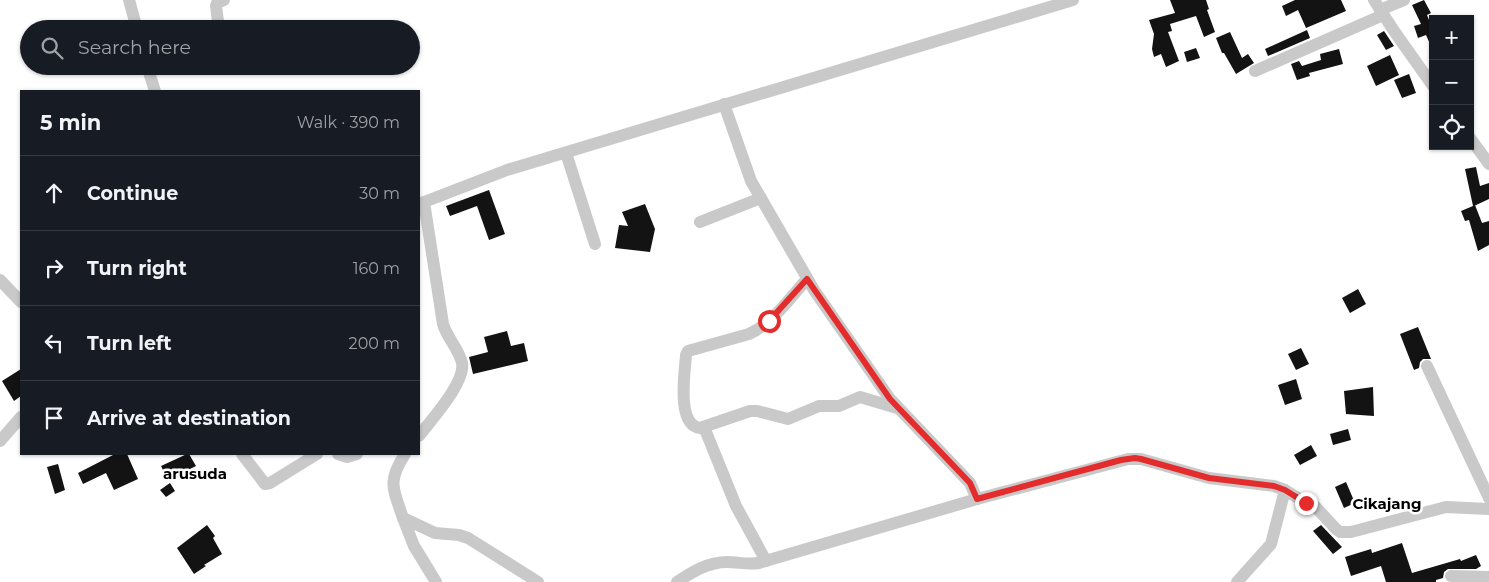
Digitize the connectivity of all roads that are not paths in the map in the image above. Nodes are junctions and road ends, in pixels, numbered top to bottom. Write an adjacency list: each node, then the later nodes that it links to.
1 (129, 0): 6 (street)
2 (224, 0): 7 (street)
3 (1073, 0): 12 (street)
4 (1404, 0): 5 (street)
5 (1379, 8): 8 (street); 10 (street)
6 (135, 20)
7 (218, 20)
8 (1255, 71)
9 (152, 75): 11 (street)
10 (1429, 80)
11 (155, 90)
12 (724, 104): 14 (street); 16 (street)
13 (1474, 143): 15 (street)
14 (566, 153): 17 (street); 19 (street)
15 (1489, 164)
16 (761, 198): 18 (street); 20 (street)
17 (422, 203): 27 (street)
18 (700, 222)
19 (595, 244)
20 (807, 279): 24 (street); 26 (street)
21 (0, 280): 22 (street)
22 (20, 301)
23 (1426, 366): 35 (street)
24 (897, 408): 26 (street); 36 (street)
25 (20, 418): 28 (street)
26 (704, 427): 39 (street)
27 (420, 435)
28 (0, 441)
29 (243, 455): 30 (street)
30 (315, 455)
31 (341, 455): 32 (street)
32 (354, 455)
33 (405, 455): 38 (street)
34 (1285, 490): 36 (street); 37 (street); 45 (street)
35 (1489, 498)
36 (977, 499): 39 (street)
37 (1489, 509)
38 (403, 518): 42 (street); 43 (street)
39 (766, 561): 44 (street)
40 (1451, 576): 41 (street)
41 (1489, 577)
42 (436, 582)
43 (538, 582)
44 (677, 582)
45 (1238, 582)

